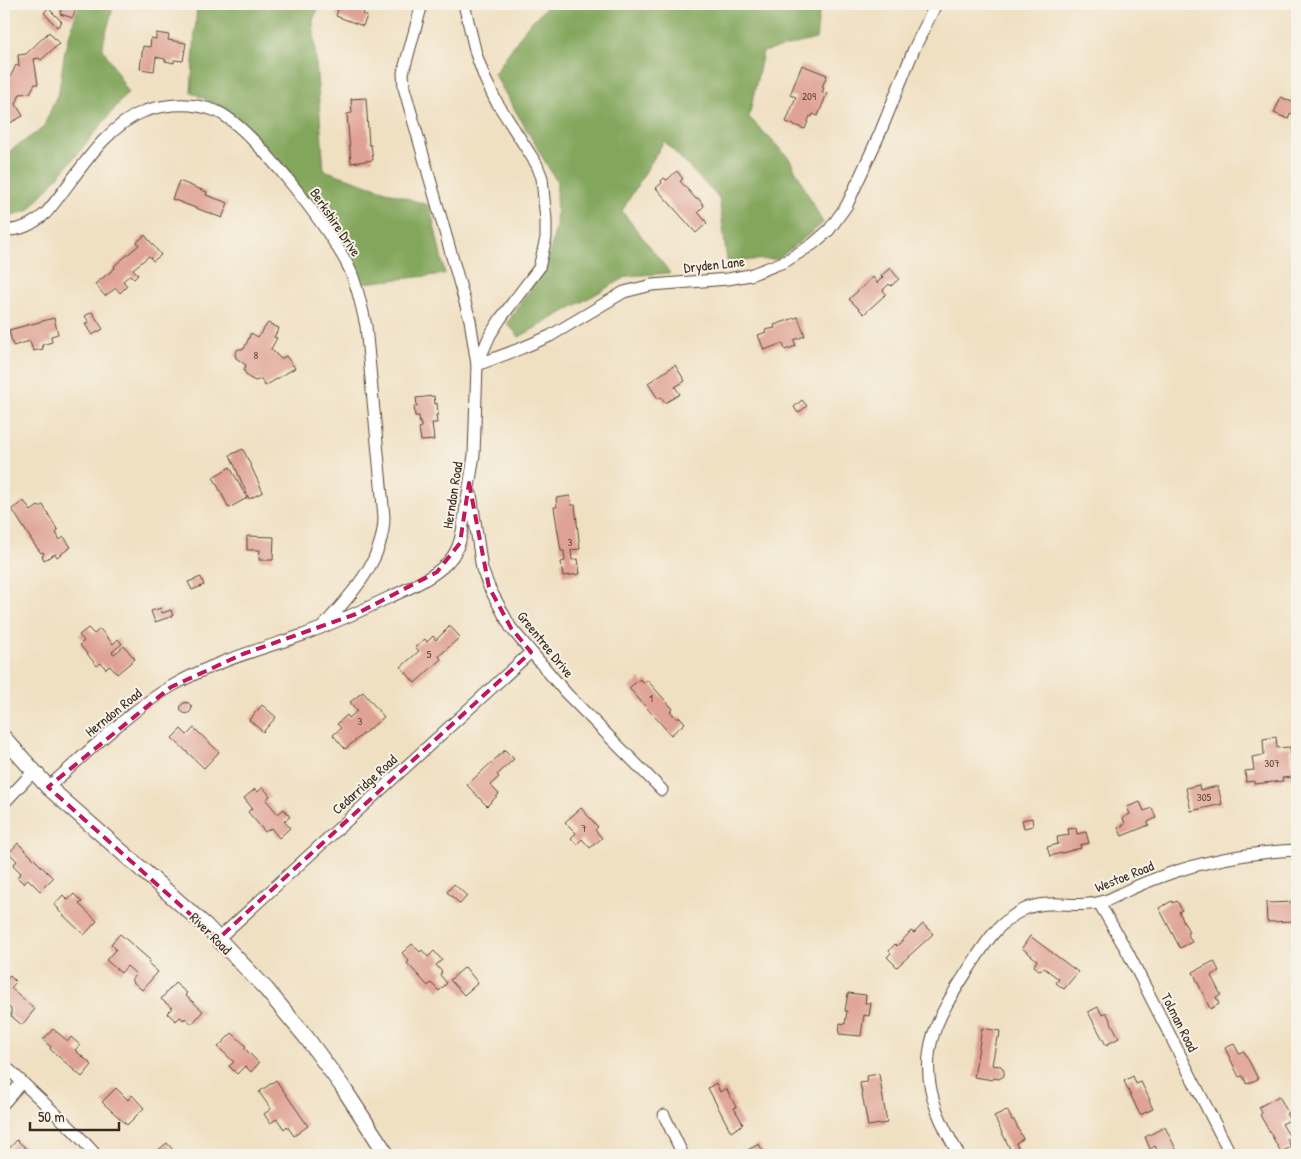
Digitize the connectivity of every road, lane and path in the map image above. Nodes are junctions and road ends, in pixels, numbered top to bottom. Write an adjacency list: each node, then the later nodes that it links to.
1 (422, 4): 5 (street)
2 (464, 4): 5 (street, Herndon Road)
3 (936, 4): 5 (street, Dryden Lane)
4 (4, 230): 7 (street, Berkshire Drive)
5 (476, 365): 6 (street, Herndon Road)
6 (469, 483): 7 (street, Herndon Road); 8 (street, Greentree Drive)
7 (323, 626): 11 (street, Herndon Road)
8 (531, 652): 12 (street, Greentree Drive); 16 (street, Cedarridge Road)
9 (4, 738): 10 (main road, River Road)
10 (34, 772): 11 (main road, River Road); 13 (street)
11 (48, 786): 16 (main road, River Road)
12 (662, 790)
13 (4, 803)
14 (1297, 850): 15 (street, Westoe Road)
15 (1099, 903): 24 (street, Westoe Road); 25 (street, Tolman Road)
16 (218, 938): 22 (main road, River Road)
17 (4, 1066): 18 (street)
18 (21, 1083): 19 (street); 21 (street)
19 (4, 1103)
20 (664, 1115): 23 (street)
21 (96, 1155)
22 (387, 1155)
23 (683, 1155)
24 (959, 1155)
25 (1231, 1155)

